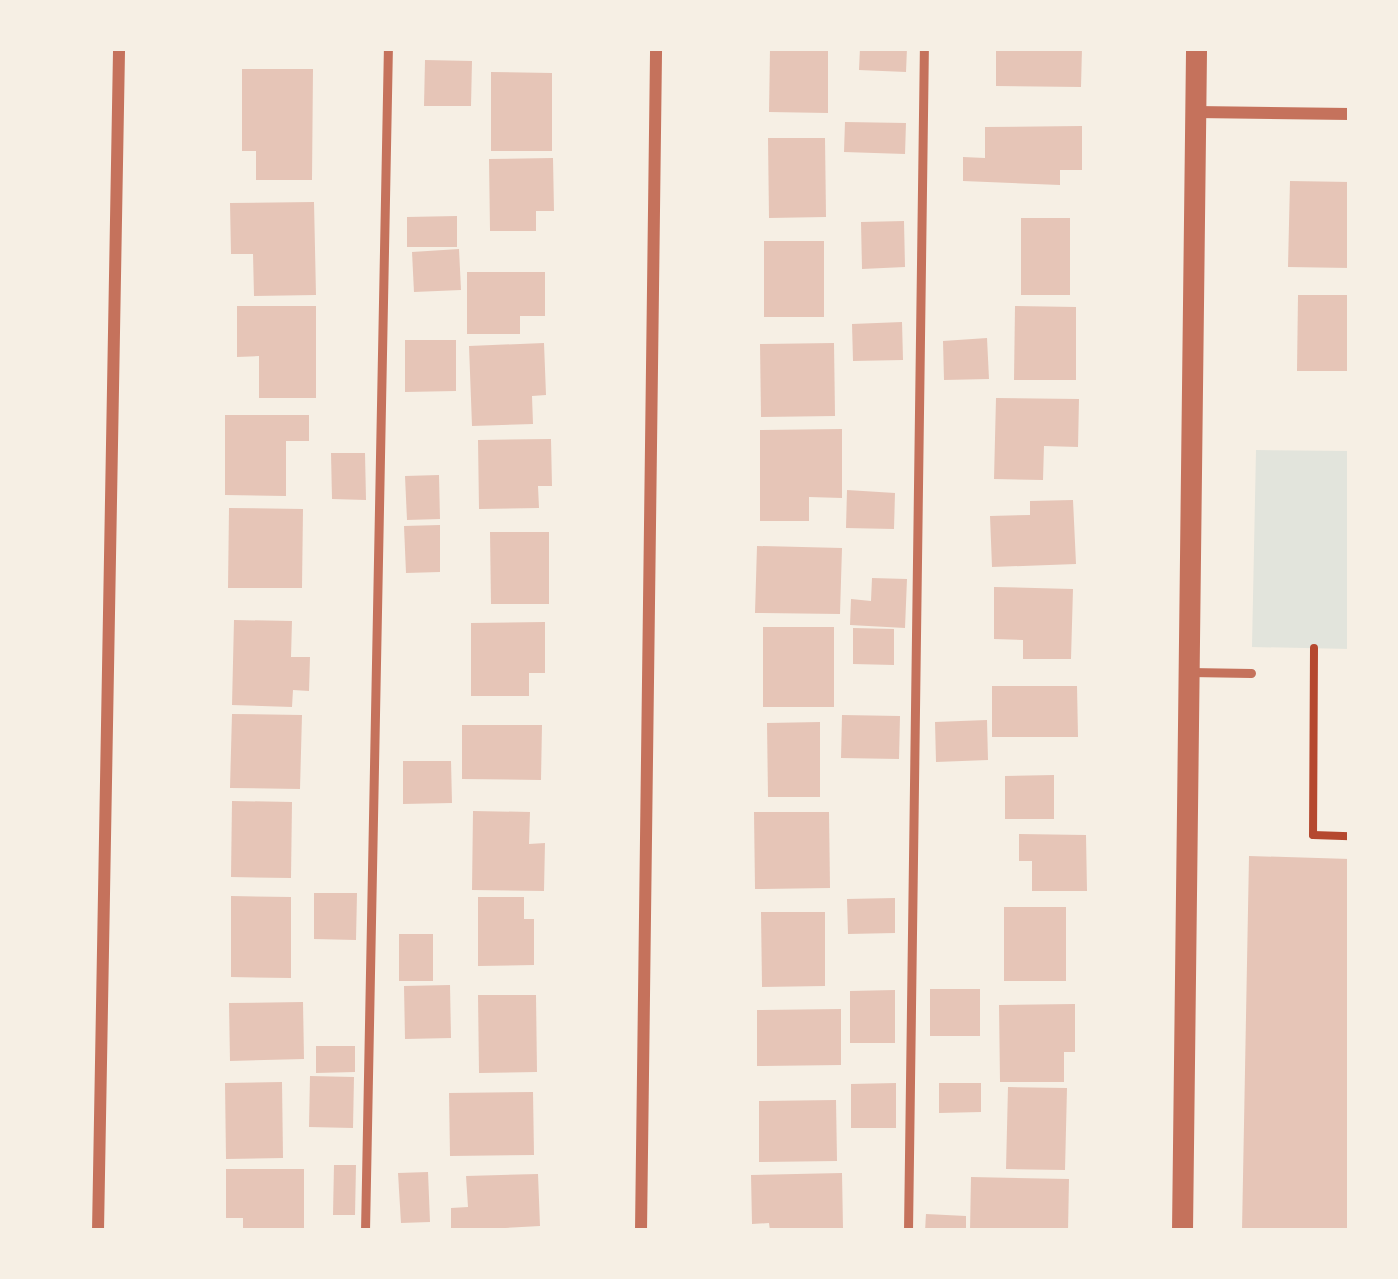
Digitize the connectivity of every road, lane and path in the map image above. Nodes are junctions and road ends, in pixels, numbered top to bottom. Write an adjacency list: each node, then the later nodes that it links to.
1 (119, 48): 12 (street)
2 (388, 48): 13 (lane)
3 (656, 48): 14 (street)
4 (924, 48): 15 (lane)
5 (1196, 48): 6 (street)
6 (1196, 112): 7 (street); 9 (street)
7 (1350, 113)
8 (1314, 648): 11 (path)
9 (1189, 672): 10 (lane); 16 (street)
10 (1251, 673)
11 (1350, 836)
12 (98, 1231)
13 (364, 1231)
14 (641, 1231)
15 (908, 1231)
16 (1182, 1231)

